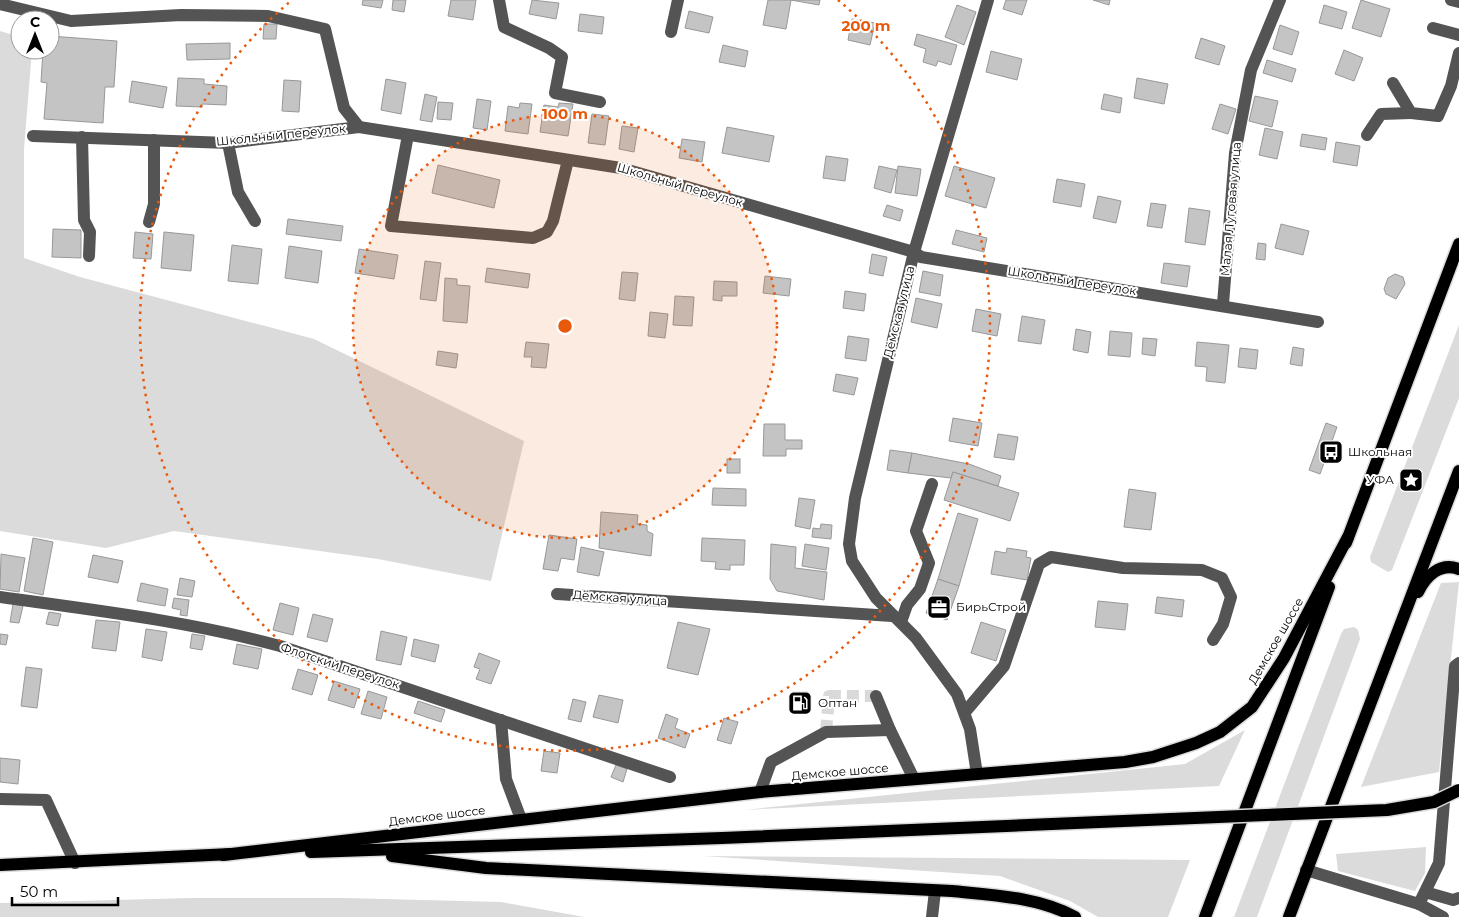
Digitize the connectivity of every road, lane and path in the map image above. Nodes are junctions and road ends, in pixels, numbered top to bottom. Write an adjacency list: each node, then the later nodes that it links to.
1 (499, 0): 13 (street)
2 (678, 0): 9 (street)
3 (988, 0): 26 (street, Дёмская улица)
4 (1280, 0): 28 (street, Малая Луговая улица)
5 (1451, 0): 6 (street)
6 (1459, 2)
7 (0, 4): 15 (street)
8 (1433, 28): 10 (street)
9 (671, 32)
10 (1459, 35)
11 (1459, 53): 14 (street)
12 (1393, 83): 14 (street)
13 (600, 102)
14 (1411, 113): 17 (street)
15 (359, 127): 16 (street, Школьный переулок); 21 (street, Школьный переулок)
16 (408, 135): 22 (street, Школьный переулок); 22 (street)
17 (1367, 135)
18 (33, 136): 19 (street, Школьный переулок)
19 (82, 137): 20 (street, Школьный переулок); 27 (street)
20 (154, 140): 21 (street, Школьный переулок); 24 (street)
21 (228, 143): 23 (street)
22 (568, 160): 26 (street, Школьный переулок)
23 (255, 221)
24 (149, 222)
25 (1459, 244): 32 (main road)
26 (914, 252): 28 (street, Школьный переулок); 36 (street, Дёмская улица)
27 (89, 256)
28 (1223, 304): 29 (street, Школьный переулок)
29 (1318, 322)
30 (1459, 470): 38 (main road)
31 (932, 484): 36 (street)
32 (1348, 537): 44 (main road, Демское шоссе); 62 (main road)
33 (1459, 568): 38 (main road)
34 (556, 594): 36 (street, Дёмская улица)
35 (0, 597): 42 (street, Флотский переулок)
36 (897, 619): 41 (street, Дёмская улица)
37 (1213, 640): 41 (street)
38 (1390, 650): 55 (main road)
39 (1459, 663): 57 (street)
40 (876, 696): 43 (street)
41 (965, 712): 44 (street, Дёмская улица)
42 (501, 720): 45 (street, Флотский переулок); 50 (street)
43 (890, 730): 46 (street); 48 (street)
44 (977, 774): 46 (main road, Демское шоссе)
45 (670, 777)
46 (914, 779): 48 (main road, Демское шоссе)
47 (1459, 790): 51 (main road, Демское шоссе, bridge)
48 (760, 792): 50 (main road, Демское шоссе)
49 (0, 800): 53 (street)
50 (520, 819): 52 (main road, Демское шоссе)
51 (352, 851): 52 (main road, Демское шоссе); 56 (main road)
52 (223, 855): 53 (main road, Демское шоссе)
53 (75, 863): 54 (main road, Демское шоссе)
54 (0, 865)
55 (1306, 870): 59 (street); 63 (main road)
56 (936, 891): 60 (street); 61 (main road)
57 (1425, 892): 58 (street); 59 (street)
58 (1459, 898)
59 (1419, 904): 64 (street)
60 (932, 917)
61 (1075, 917)
62 (1205, 917)
63 (1289, 917)
64 (1443, 917)

